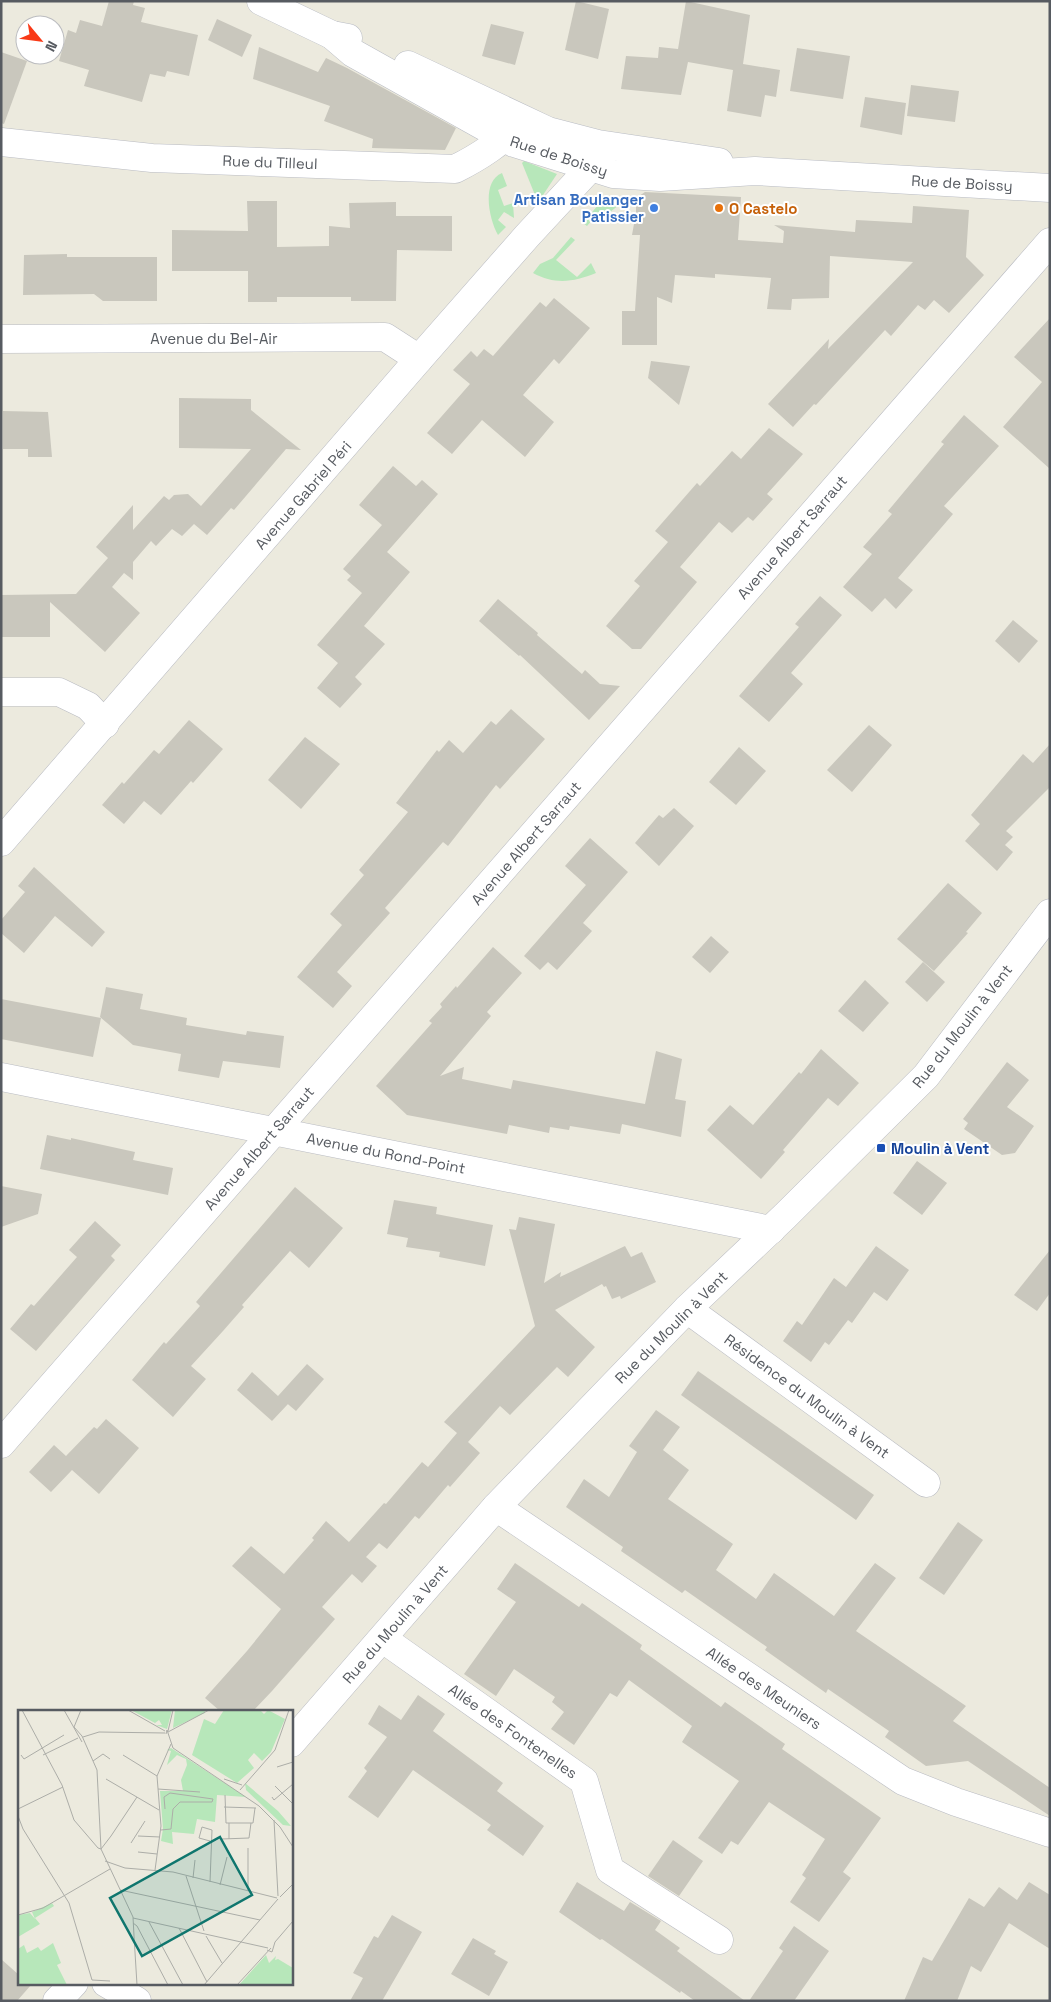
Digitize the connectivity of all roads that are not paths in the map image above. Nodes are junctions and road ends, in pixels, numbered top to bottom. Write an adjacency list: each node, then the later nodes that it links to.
1 (261, 1): 2 (street, Rue de Boissy)
2 (514, 129): 3 (street, Rue du Tilleul); 4 (street, Rue de Boissy)
3 (1, 142)
4 (594, 156): 5 (street, Rue de Boissy); 8 (street, Avenue Gabriel Péri)
5 (1050, 188)
6 (1050, 242): 14 (street, Avenue Albert Sarraut)
7 (1, 339): 8 (street, Avenue du Bel-Air)
8 (420, 359): 10 (street, Avenue Gabriel Péri)
9 (1, 692): 10 (street)
10 (105, 724): 11 (street, Avenue Gabriel Péri)
11 (1, 842)
12 (1050, 912): 15 (street, Rue du Moulin à Vent)
13 (1, 1077): 14 (street, Avenue du Rond-Point)
14 (274, 1131): 15 (street, Avenue du Rond-Point); 17 (street, Avenue Albert Sarraut)
15 (770, 1230): 16 (street, Rue du Moulin à Vent)
16 (688, 1309): 18 (street, Résidence du Moulin à Vent); 19 (street, Rue du Moulin à Vent)
17 (1, 1444)
18 (926, 1483)
19 (496, 1507): 20 (street, Rue du Moulin à Vent); 22 (street, Allée des Meuniers)
20 (383, 1639): 21 (street, Rue du Moulin à Vent); 23 (street, Allée des Fontenelles)
21 (292, 1742)
22 (1050, 1833)
23 (719, 1940)
24 (73, 1984): 26 (street)
25 (108, 1984): 27 (street)
26 (57, 2001)
27 (137, 2001)

